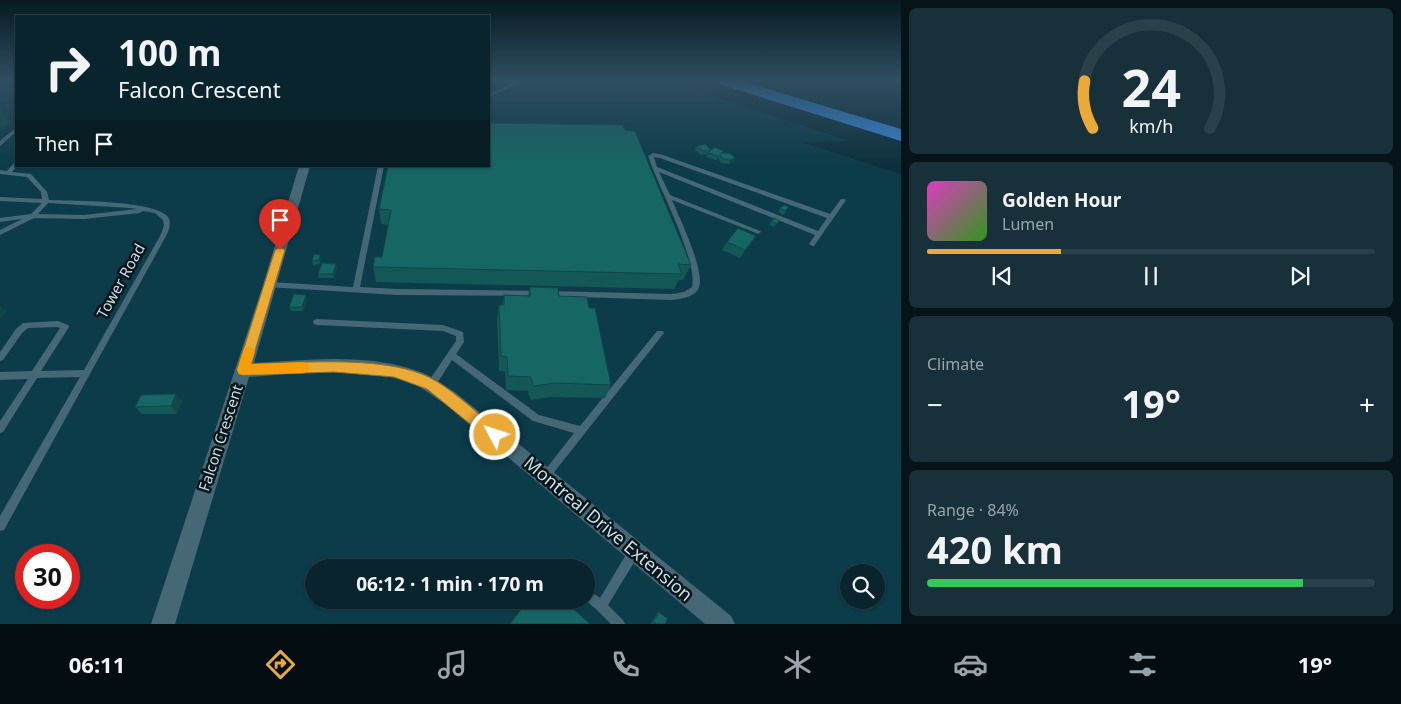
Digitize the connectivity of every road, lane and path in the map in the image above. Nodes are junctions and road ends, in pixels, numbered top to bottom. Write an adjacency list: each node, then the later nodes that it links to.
1 (814, 108): 5 (highway)
2 (854, 108): 3 (highway)
3 (901, 122)
4 (15, 131): 6 (lane)
5 (901, 135)
6 (0, 144)
7 (15, 165): 12 (lane)
8 (305, 167): 25 (street, Falcon Crescent)
9 (380, 167): 26 (lane)
10 (655, 168): 13 (lane); 19 (lane); 23 (lane)
11 (0, 172): 12 (lane)
12 (9, 172): 16 (lane)
13 (667, 196): 21 (lane); 26 (lane)
14 (0, 199): 16 (lane)
15 (843, 200): 19 (lane)
16 (46, 202): 17 (lane); 18 (lane)
17 (150, 210): 18 (lane); 32 (lane, Tower Road)
18 (34, 216): 20 (lane); 22 (lane)
19 (831, 217): 23 (lane)
20 (0, 220)
21 (758, 232)
22 (0, 233)
23 (819, 234): 24 (lane)
24 (812, 244)
25 (270, 285): 26 (lane); 31 (street, Falcon Crescent)
26 (356, 290)
27 (317, 322): 29 (lane)
28 (660, 333): 37 (lane)
29 (452, 355): 35 (lane); 37 (lane)
30 (0, 358): 33 (lane)
31 (243, 370): 35 (street, Montreal Drive Extension); 43 (street, Falcon Crescent)
32 (86, 373): 33 (lane); 39 (lane, Tower Road)
33 (36, 374): 34 (lane); 36 (lane)
34 (0, 376)
35 (431, 385): 38 (street, Montreal Drive Extension)
36 (0, 429)
37 (582, 431): 38 (lane)
38 (545, 476): 40 (street, Montreal Drive Extension)
39 (0, 526)
40 (635, 551): 42 (lane); 45 (street, Montreal Drive Extension)
41 (595, 601): 42 (lane)
42 (602, 606): 44 (lane)
43 (163, 624)
44 (619, 624)
45 (722, 624)

